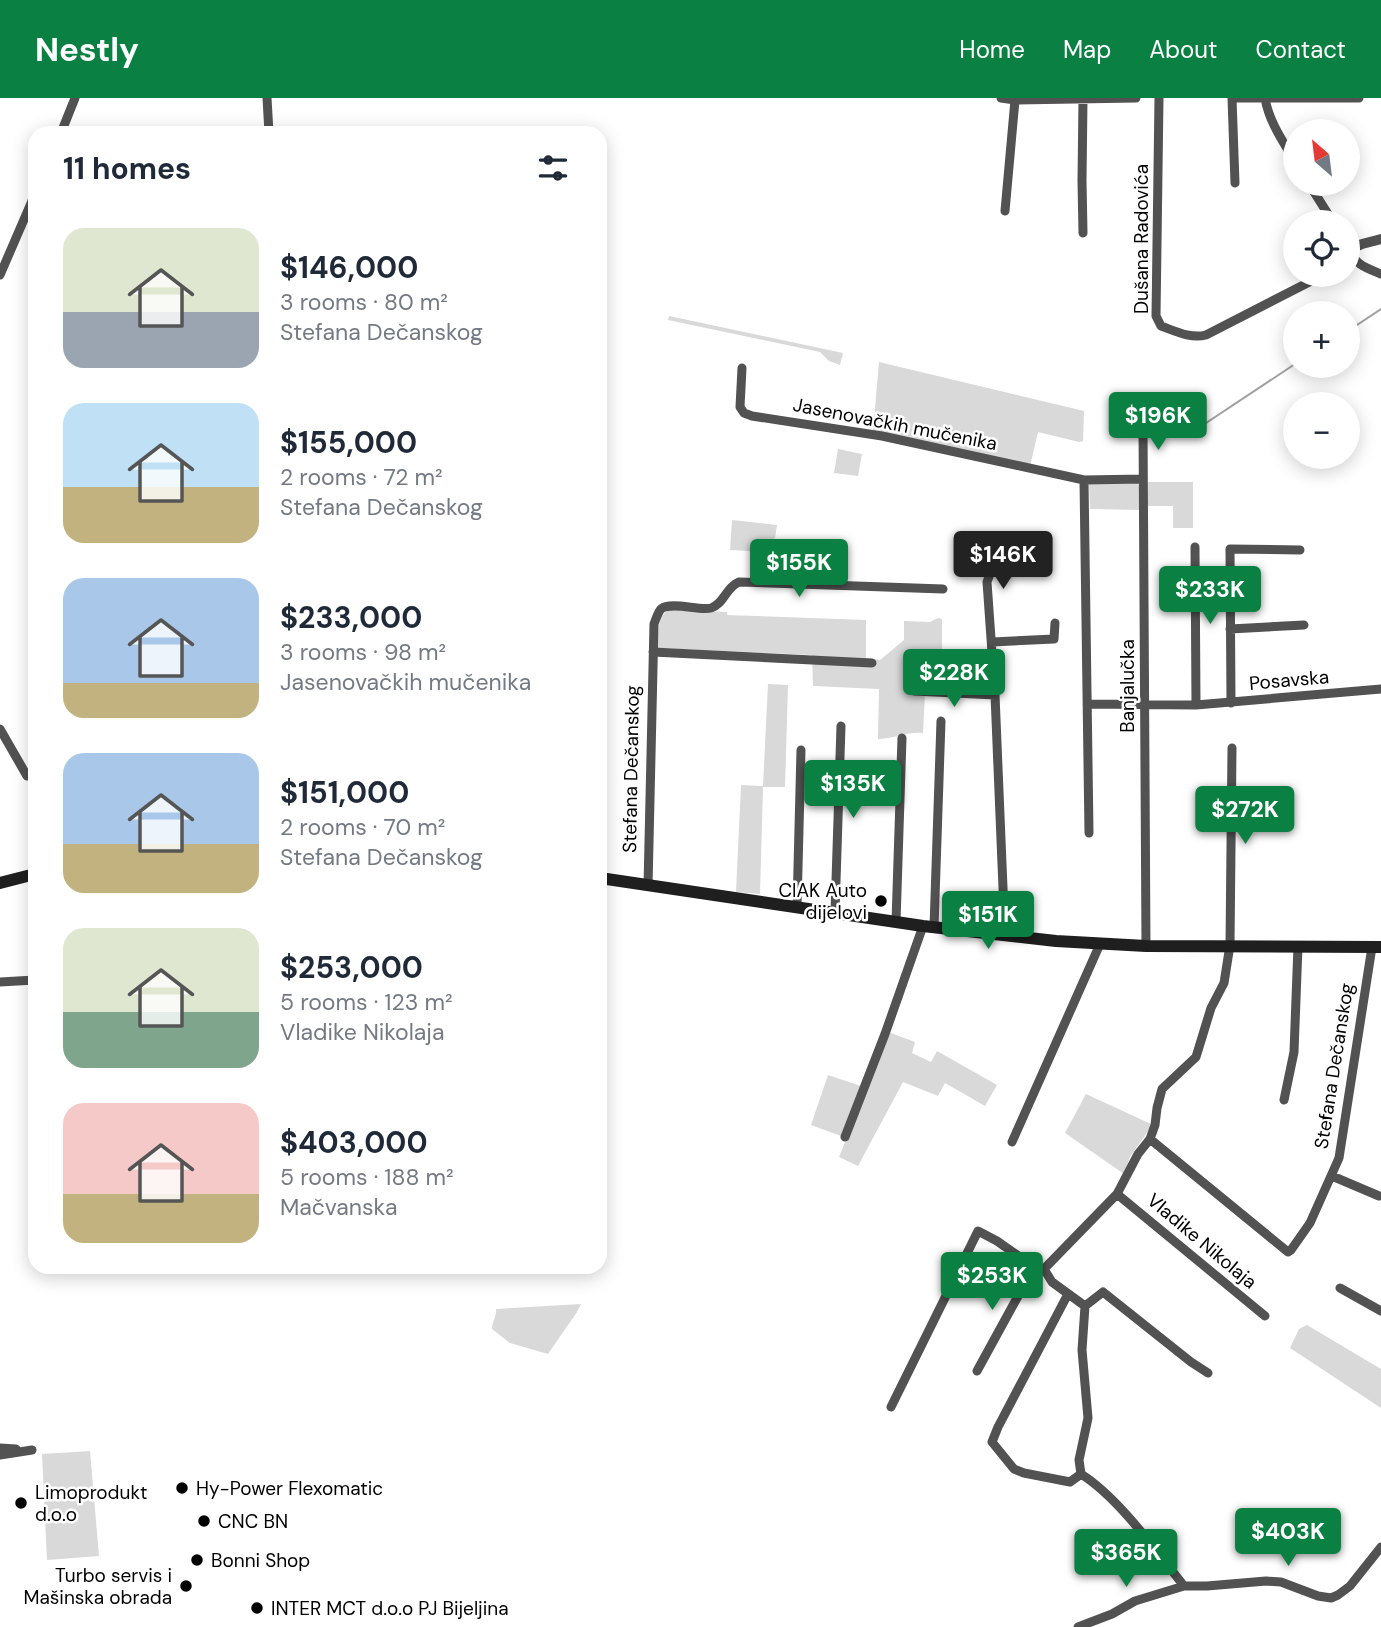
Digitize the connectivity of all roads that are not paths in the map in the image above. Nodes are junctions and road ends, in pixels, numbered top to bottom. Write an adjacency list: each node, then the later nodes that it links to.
1 (75, 98): 13 (street)
2 (267, 98): 14 (street)
3 (1001, 98): 12 (street)
4 (1136, 98): 11 (street)
5 (1158, 98): 25 (street, Dušana Radovića)
6 (1231, 98): 16 (street)
7 (1238, 98): 8 (street)
8 (1265, 98): 9 (street); 15 (street)
9 (1359, 98)
10 (1051, 99): 11 (street); 12 (street)
11 (1083, 99): 19 (street)
12 (1015, 100): 18 (street)
13 (64, 126)
14 (269, 126)
15 (1283, 141)
16 (1235, 183)
17 (28, 210): 24 (street)
18 (1005, 211)
19 (1083, 233)
20 (1381, 239): 21 (street)
21 (1360, 246)
22 (1360, 264): 23 (street)
23 (1381, 274)
24 (0, 275)
25 (1300, 287)
26 (742, 368): 29 (street, Jasenovačkih mučenika)
27 (1143, 426): 28 (street, Banjalučka)
28 (1143, 479): 29 (street, Jasenovačkih mučenika); 45 (street, Banjalučka)
29 (1084, 480): 44 (street)
30 (1026, 545): 37 (street)
31 (1195, 547): 46 (street)
32 (1300, 550): 36 (street, Posavska)
33 (943, 589): 38 (street, Stefana Dečanskog)
34 (1055, 623): 37 (street)
35 (1304, 625): 36 (street)
36 (1230, 629): 43 (street, Posavska)
37 (992, 642): 42 (street)
38 (653, 652): 39 (street); 58 (street, Stefana Dečanskog)
39 (872, 663)
40 (1381, 689): 43 (street, Posavska)
41 (914, 691): 42 (street)
42 (995, 695): 63 (street)
43 (1231, 703): 46 (street)
44 (1087, 704): 45 (street); 54 (street)
45 (1144, 705): 46 (street); 66 (street, Banjalučka)
46 (1196, 705)
47 (941, 722): 62 (street)
48 (842, 726): 60 (street)
49 (0, 729): 53 (street)
50 (902, 738): 61 (street)
51 (1232, 748): 65 (street, Vladike Nikolaja)
52 (801, 750): 59 (street)
53 (28, 771)
54 (1089, 833)
55 (28, 876): 57 (main road)
56 (607, 879): 58 (main road, Stefana Dečanskog)
57 (0, 883)
58 (648, 886): 59 (main road, Stefana Dečanskog)
59 (797, 907): 60 (main road, Stefana Dečanskog)
60 (835, 912): 61 (main road, Stefana Dečanskog)
61 (896, 922): 62 (main road, Stefana Dečanskog)
62 (928, 927): 63 (main road, Stefana Dečanskog); 72 (street)
63 (1005, 936): 64 (main road, Stefana Dečanskog)
64 (1100, 944): 66 (main road, Stefana Dečanskog); 74 (street)
65 (1230, 945): 66 (main road, Stefana Dečanskog); 67 (main road, Stefana Dečanskog); 73 (street, Vladike Nikolaja)
66 (1146, 946)
67 (1298, 946): 68 (main road, Stefana Dečanskog); 71 (street)
68 (1377, 947): 75 (street, Stefana Dečanskog)
69 (28, 980): 70 (street)
70 (0, 982)
71 (1284, 1100)
72 (845, 1137)
73 (1150, 1139): 75 (street, Stefana Dečanskog); 76 (street, Vladike Nikolaja)
74 (1012, 1142)
75 (1332, 1176): 77 (street)
76 (1118, 1194): 79 (street, Vladike Nikolaja); 84 (street, Vladike Nikolaja)
77 (1379, 1196)
78 (1034, 1267): 79 (street); 85 (street); 87 (street)
79 (1045, 1269): 81 (street)
80 (1340, 1288): 83 (street)
81 (1068, 1294): 82 (street); 90 (street)
82 (1084, 1306): 86 (street); 90 (street)
83 (1381, 1311)
84 (1265, 1316)
85 (977, 1371)
86 (1208, 1373)
87 (891, 1407)
88 (0, 1448): 89 (street)
89 (0, 1455)
90 (1081, 1474): 92 (street)
91 (1381, 1547): 92 (street)
92 (1184, 1586): 93 (street)
93 (1078, 1627)

